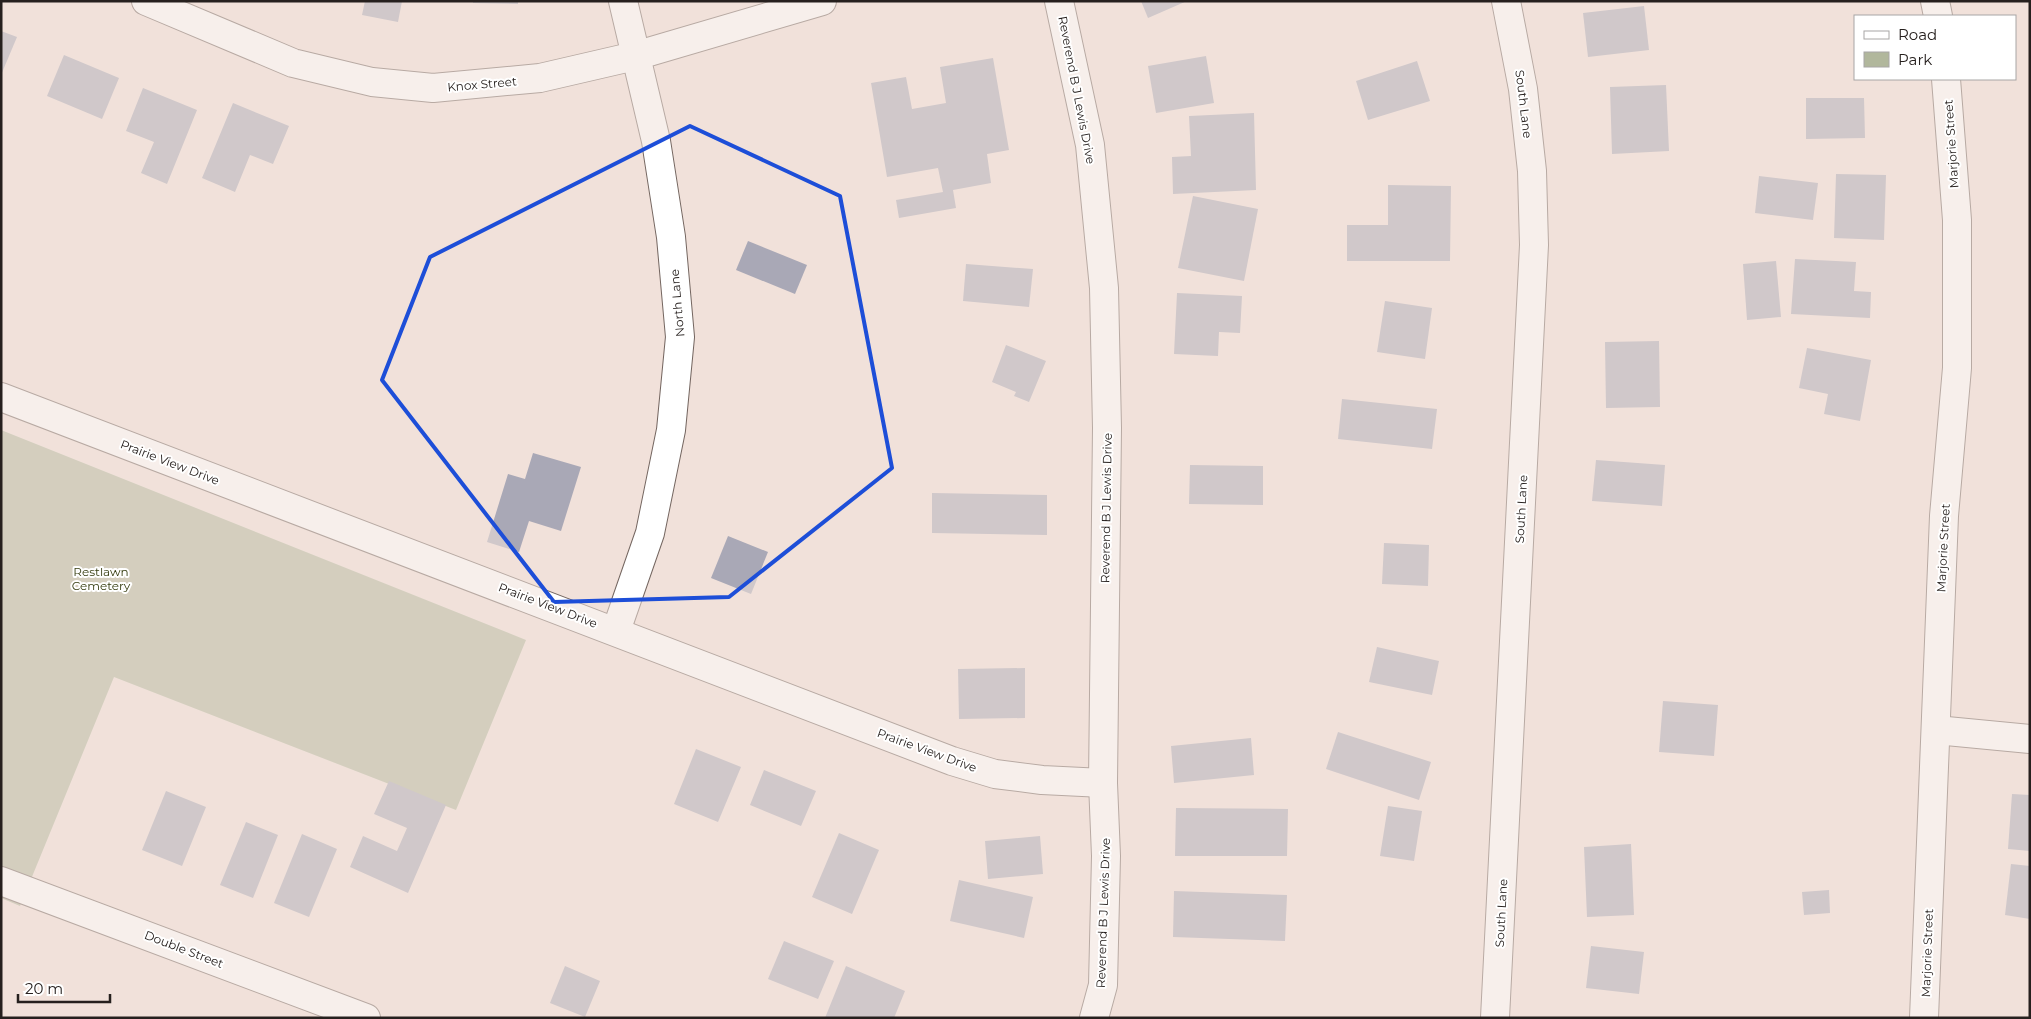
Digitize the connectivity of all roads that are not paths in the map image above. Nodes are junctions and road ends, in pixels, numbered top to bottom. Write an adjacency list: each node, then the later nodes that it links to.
1 (146, 1): 8 (street, Knox Street)
2 (623, 1): 8 (street, North Lane)
3 (822, 1): 8 (street, Knox Street)
4 (1059, 1): 14 (street, Reverend B J Lewis Drive)
5 (1506, 1): 18 (street, South Lane)
6 (1935, 1): 7 (street)
7 (1938, 15)
8 (635, 56): 11 (street, North Lane)
9 (1946, 80): 12 (street, Marjorie Street)
10 (1, 397): 11 (street, Prairie View Drive)
11 (616, 631): 14 (street, Prairie View Drive)
12 (1936, 730): 13 (street); 19 (street, Marjorie Street)
13 (2030, 739)
14 (1103, 783): 17 (street, Reverend B J Lewis Drive)
15 (1, 881): 16 (street, Double Street)
16 (366, 1018)
17 (1094, 1018)
18 (1495, 1018)
19 (1924, 1018)

